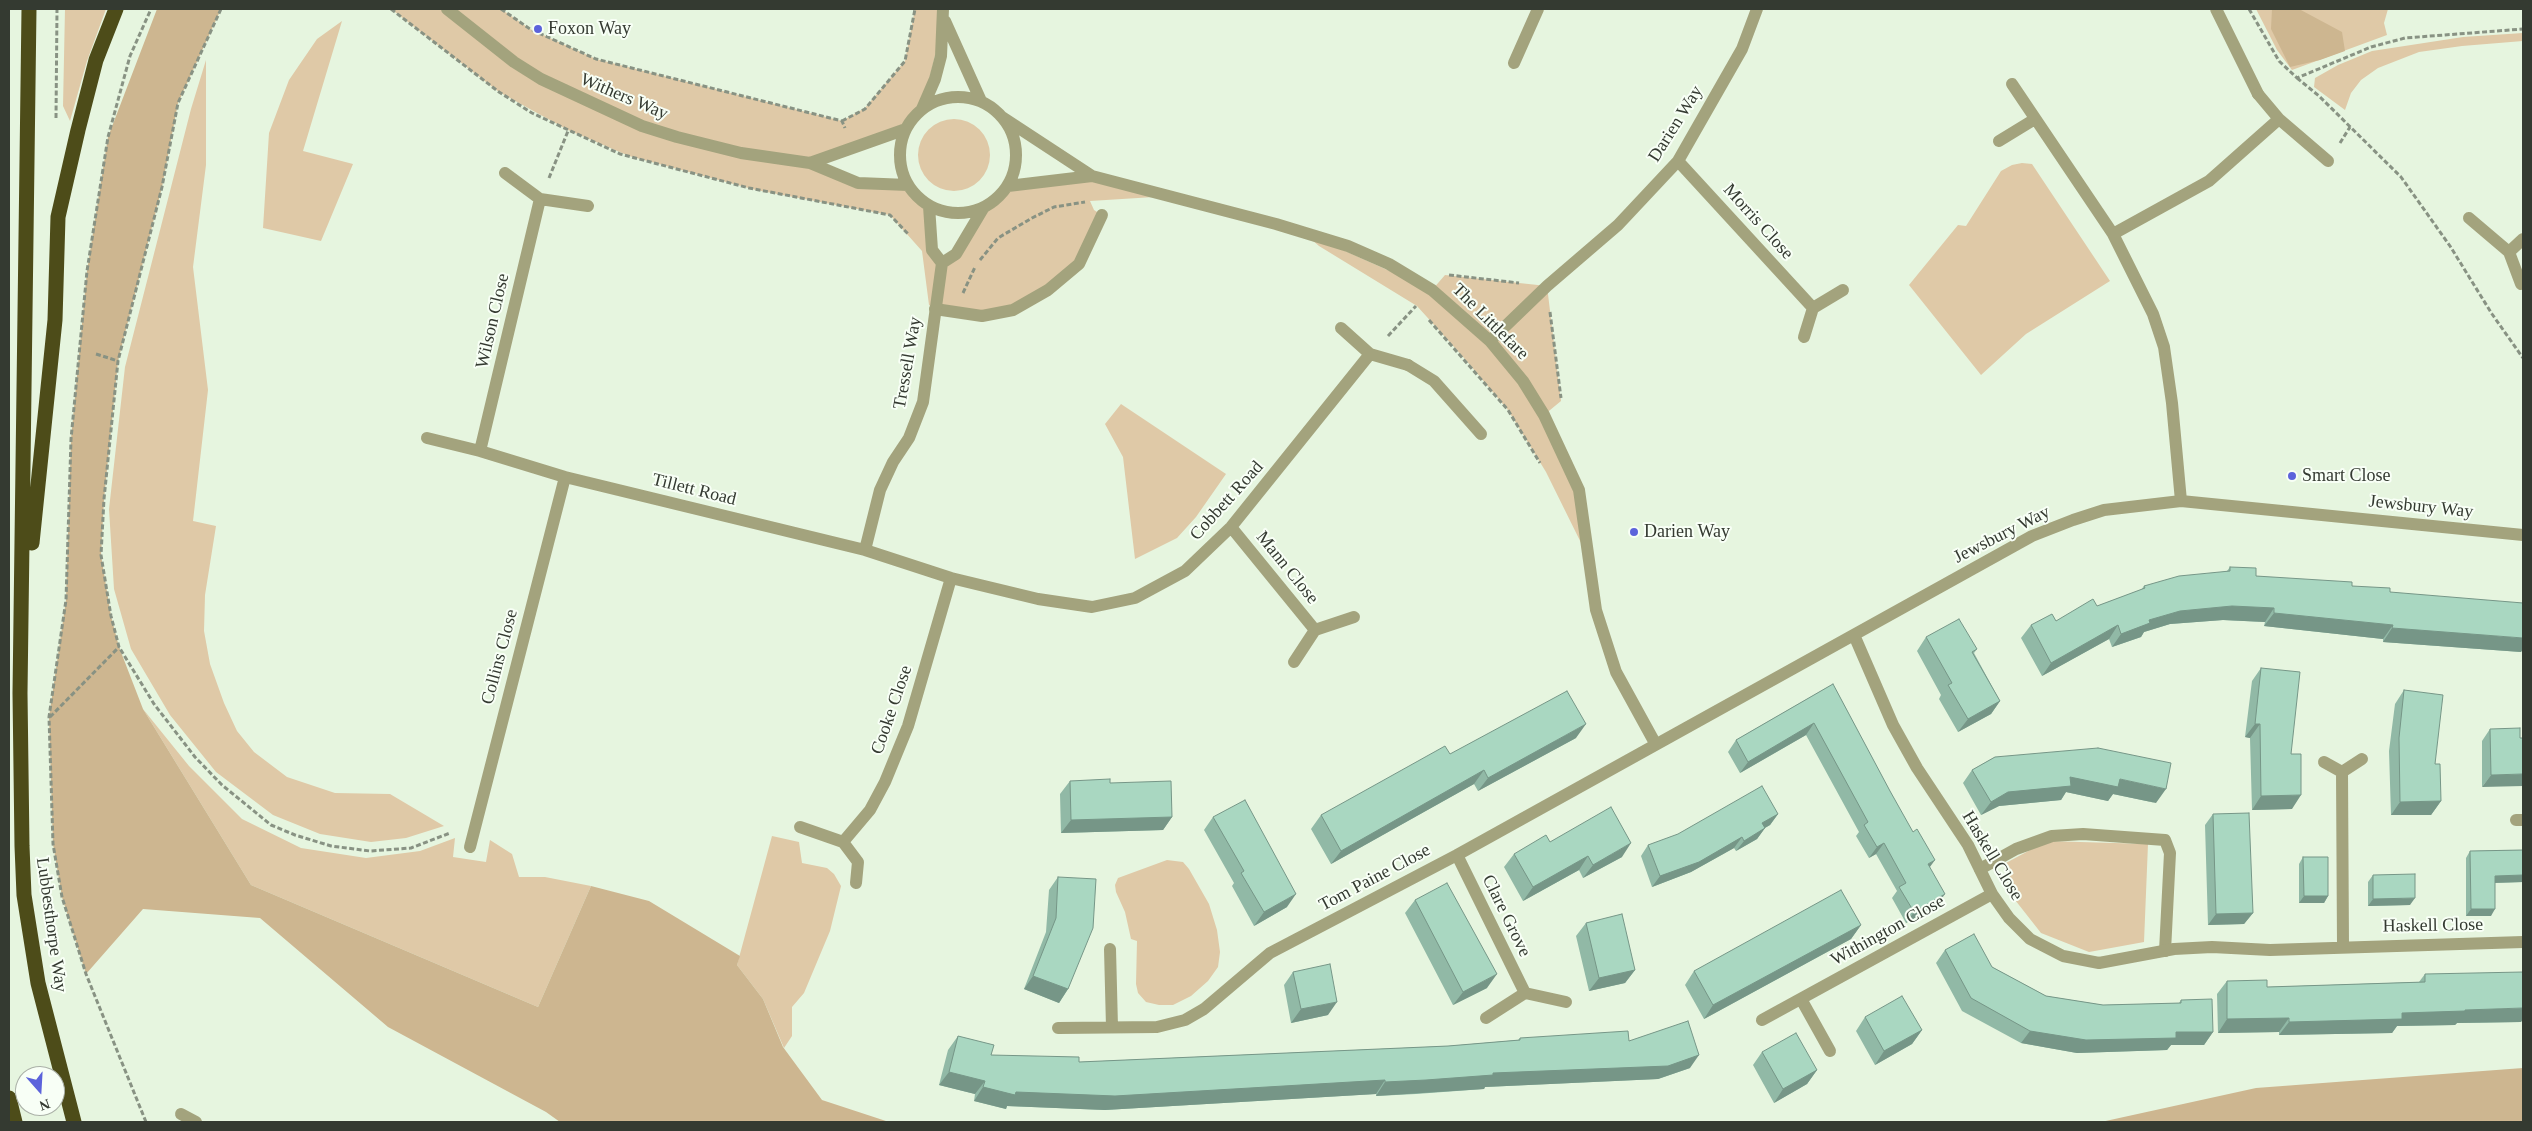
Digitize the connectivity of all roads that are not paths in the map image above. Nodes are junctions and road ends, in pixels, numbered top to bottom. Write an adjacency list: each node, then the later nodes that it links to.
1 (29, 9): 54 (highway, Lubbesthorpe Way)
2 (116, 9): 54 (highway)
3 (447, 9): 19 (street, Withers Way)
4 (1538, 9): 8 (street)
5 (1757, 9): 17 (street, Darien Way)
6 (2216, 9): 13 (street)
7 (943, 14): 10 (street); 11 (street)
8 (1514, 63)
9 (2012, 84): 14 (street)
10 (981, 101): 11 (street); 12 (street)
11 (922, 109): 15 (street)
12 (1002, 117): 21 (street, The Littlefare); 23 (street)
13 (2279, 118): 18 (street); 30 (street)
14 (2035, 119): 16 (street); 30 (street)
15 (906, 129): 19 (street, Withers Way); 22 (street)
16 (1999, 141)
17 (1678, 161): 36 (street, Morris Close); 40 (street, Darien Way)
18 (2328, 161)
19 (810, 163): 22 (street, Withers Way)
20 (505, 173): 24 (street)
21 (1092, 176): 23 (street, The Littlefare); 40 (street, The Littlefare)
22 (908, 185): 26 (street)
23 (1008, 186): 27 (street)
24 (540, 199): 25 (street); 44 (street, Wilson Close)
25 (588, 206)
26 (929, 206): 27 (street); 33 (street)
27 (984, 208): 33 (street)
28 (1102, 215): 37 (street)
29 (2469, 218): 32 (street)
30 (2112, 234): 46 (street)
31 (2523, 239): 32 (street)
32 (2509, 252): 34 (street)
33 (942, 263): 37 (street, Tressell Way)
34 (2521, 284)
35 (1843, 290): 36 (street)
36 (1813, 308): 39 (street)
37 (935, 309): 49 (street, Tressell Way)
38 (1341, 328): 41 (street)
39 (1804, 337)
40 (1490, 341): 56 (street, The Littlefare)
41 (1370, 354): 42 (street); 47 (street, Cobbett Road)
42 (1482, 434)
43 (427, 438): 44 (street, Tillett Road)
44 (480, 451): 45 (street, Tillett Road)
45 (565, 477): 49 (street, Tillett Road); 62 (street, Collins Close)
46 (2181, 501): 48 (street, Jewsbury Way); 53 (street, Jewsbury Way)
47 (1231, 527): 50 (street, Cobbett Road); 52 (street, Mann Close)
48 (2523, 535)
49 (864, 550): 50 (street, Tillett Road)
50 (951, 578): 61 (street, Cooke Close)
51 (1354, 617): 52 (street, Mann Close)
52 (1315, 630): 55 (street, Mann Close)
53 (1854, 635): 56 (street, Jewsbury Way); 64 (street, Haskell Close)
54 (22, 646): 82 (highway, Lubbesthorpe Way)
55 (1294, 662)
56 (1655, 743): 63 (street, Tom Paine Close)
57 (2362, 759): 59 (street)
58 (2324, 762): 59 (street)
59 (2342, 772): 68 (street)
60 (800, 827): 61 (street)
61 (843, 842): 65 (street)
62 (470, 847)
63 (1457, 855): 71 (street, Clare Grove); 76 (street, Tom Paine Close)
64 (1980, 869): 66 (street, Haskell Close); 70 (street)
65 (856, 883)
66 (1992, 894): 70 (street, Haskell Close); 72 (street, Withington Close)
67 (2523, 942): 68 (street, Haskell Close)
68 (2343, 946): 70 (street, Haskell Close)
69 (1110, 949): 76 (street)
70 (2166, 951)
71 (1525, 993): 73 (street); 74 (street)
72 (1801, 999): 75 (street, Withington Close); 78 (street)
73 (1566, 1002)
74 (1486, 1018)
75 (1762, 1020)
76 (1112, 1027): 77 (street, Tom Paine Close)
77 (1058, 1028)
78 (1830, 1051)
79 (9, 1098): 81 (highway)
80 (181, 1114): 83 (street)
81 (15, 1122)
82 (74, 1122)
83 (196, 1122)

